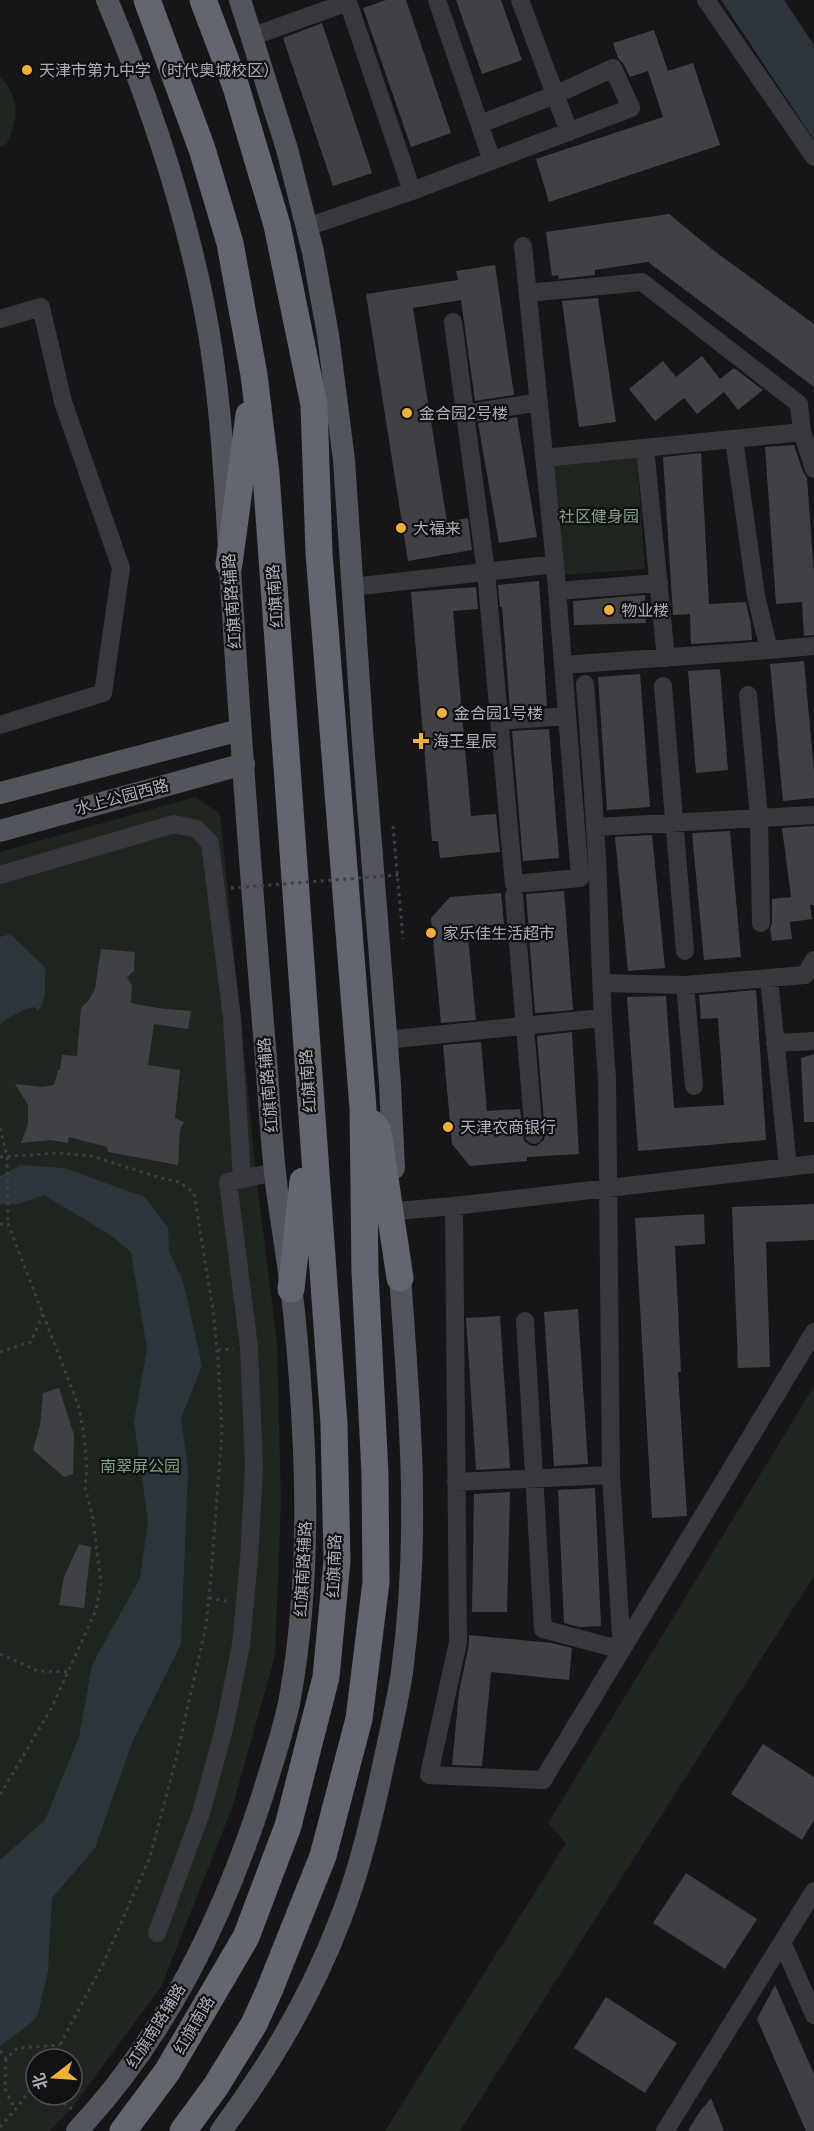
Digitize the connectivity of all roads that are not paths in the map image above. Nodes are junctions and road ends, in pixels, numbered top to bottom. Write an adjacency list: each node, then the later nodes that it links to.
1 (107, 0): 29 (main road, 红旗南路辅路)
2 (147, 0): 21 (highway, 红旗南路)
3 (203, 0): 68 (highway)
4 (240, 0): 9 (main road)
5 (437, 0): 11 (street)
6 (520, 0): 10 (street)
7 (706, 0): 13 (street)
8 (350, 1): 9 (street); 15 (street)
9 (251, 37): 16 (main road)
10 (555, 95): 11 (street); 12 (street); 12 (street)
11 (480, 124): 14 (street)
12 (569, 132): 14 (street)
13 (814, 157)
14 (492, 161): 15 (street)
15 (412, 191): 16 (street)
16 (307, 227): 33 (main road)
17 (523, 246): 18 (street)
18 (528, 292): 22 (street); 24 (street)
19 (0, 319): 44 (street)
20 (453, 322): 23 (street)
21 (254, 375): 29 (highway); 67 (highway, 红旗南路)
22 (539, 402): 23 (street); 27 (street)
23 (465, 414): 31 (street)
24 (801, 432): 25 (street); 28 (street)
25 (734, 439): 26 (street); 36 (street)
26 (645, 448): 27 (street); 32 (street)
27 (544, 458): 30 (street)
28 (814, 469)
29 (229, 564): 45 (main road, 红旗南路辅路)
30 (555, 564): 31 (street); 34 (street)
31 (486, 572): 33 (street); 43 (street)
32 (658, 583): 34 (street); 37 (street)
33 (352, 587): 63 (main road)
34 (557, 591): 38 (street)
35 (814, 646): 36 (street)
36 (769, 650): 37 (street)
37 (666, 658): 38 (street)
38 (563, 665): 42 (street)
39 (585, 684): 51 (street)
40 (663, 686): 50 (street)
41 (748, 695): 49 (street)
42 (567, 716): 43 (street); 43 (street)
43 (499, 722)
44 (0, 725)
45 (240, 730): 46 (main road, 红旗南路辅路); 47 (main road)
46 (244, 764): 52 (main road, 水上公园西路); 72 (main road, 红旗南路辅路)
47 (0, 794)
48 (814, 815): 49 (street)
49 (759, 818): 50 (street); 55 (street)
50 (675, 822): 51 (street); 56 (street)
51 (596, 827): 59 (street)
52 (0, 831)
53 (0, 875): 73 (street)
54 (514, 896): 62 (street)
55 (760, 923)
56 (685, 951)
57 (814, 960): 58 (street)
58 (769, 978): 60 (street); 65 (street)
59 (602, 983): 60 (street); 61 (street)
60 (685, 985): 66 (street)
61 (601, 1018): 62 (street); 74 (street)
62 (525, 1026): 63 (street); 69 (street)
63 (386, 1040): 76 (main road)
64 (814, 1041): 65 (street)
65 (775, 1043): 71 (street)
66 (694, 1086)
67 (310, 1102): 78 (highway); 90 (highway, 红旗南路)
68 (363, 1108): 77 (highway); 91 (highway)
69 (534, 1135)
70 (814, 1164): 71 (street)
71 (788, 1167): 74 (street)
72 (275, 1172): 73 (street); 78 (main road, 红旗南路辅路)
73 (242, 1178): 86 (street)
74 (607, 1189): 75 (street); 81 (street)
75 (454, 1206): 76 (street); 83 (street)
76 (396, 1211): 77 (main road)
77 (400, 1278): 92 (main road)
78 (291, 1289): 89 (main road, 红旗南路辅路)
79 (525, 1322): 82 (street)
80 (814, 1332): 84 (street)
81 (611, 1475): 82 (street); 84 (street)
82 (535, 1479): 83 (street); 84 (street)
83 (456, 1482): 84 (street)
84 (622, 1650)
85 (814, 1891): 87 (street)
86 (157, 1933)
87 (782, 1942): 88 (street); 93 (street)
88 (814, 2015)
89 (81, 2127)
90 (123, 2131)
91 (183, 2131)
92 (221, 2131)
93 (665, 2131)

